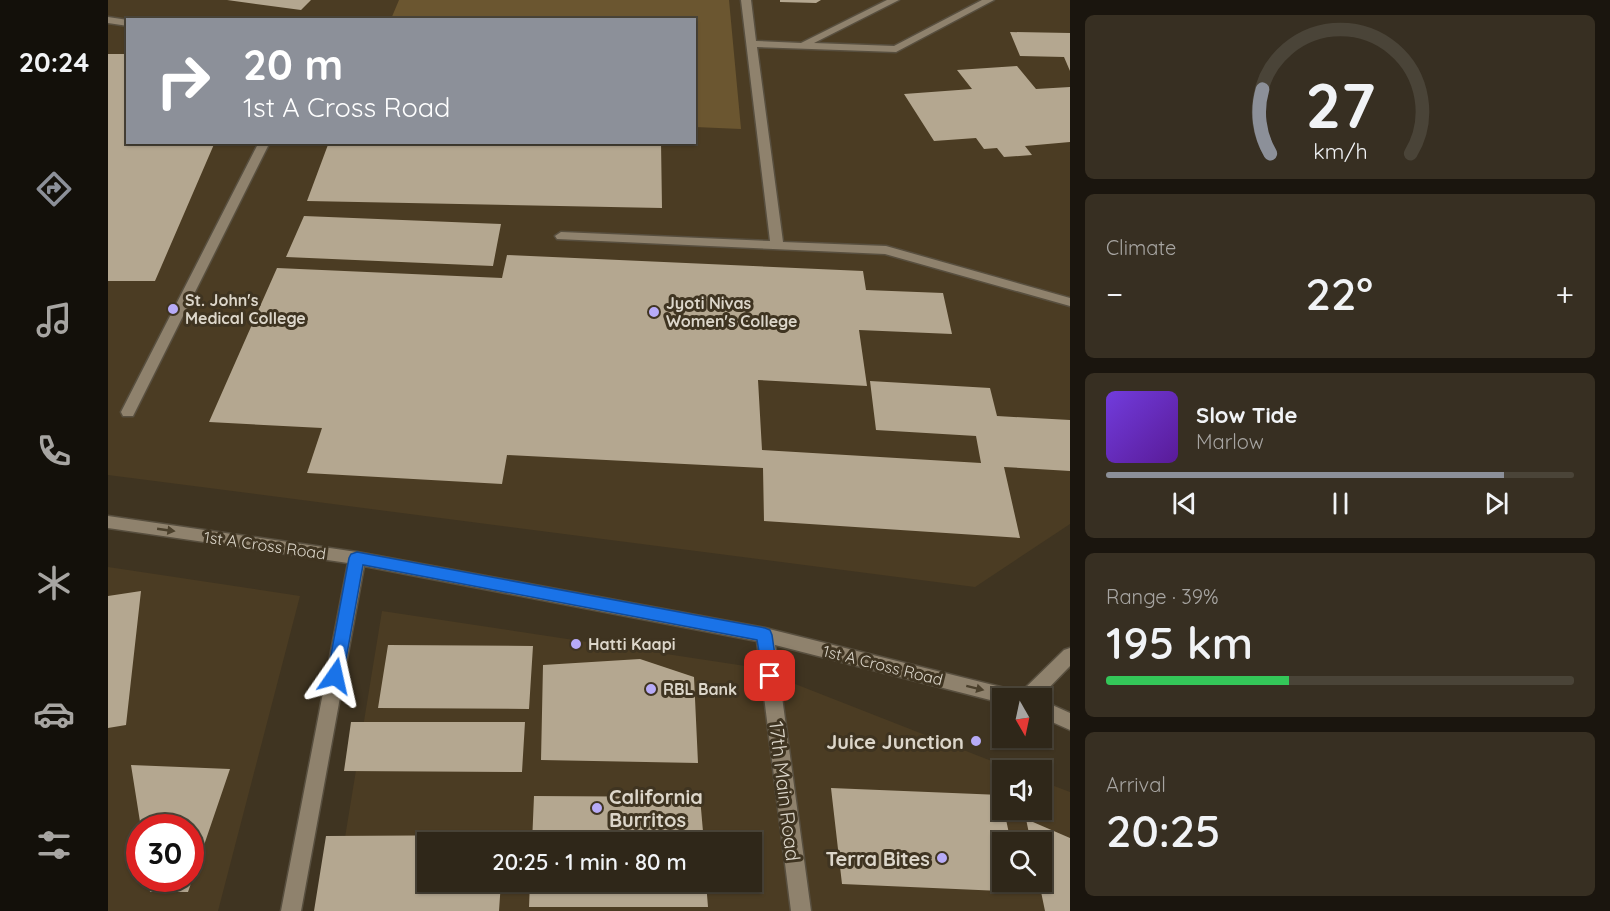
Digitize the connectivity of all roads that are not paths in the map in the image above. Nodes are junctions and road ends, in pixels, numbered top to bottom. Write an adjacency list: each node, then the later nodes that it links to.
1 (746, 0): 6 (street)
2 (894, 0): 7 (street)
3 (988, 0): 7 (street)
4 (108, 20): 5 (street)
5 (126, 23)
6 (752, 44): 7 (street); 10 (street)
7 (802, 46)
8 (264, 144): 12 (street)
9 (561, 236): 10 (street)
10 (777, 246): 11 (street)
11 (1070, 302)
12 (128, 412)
13 (108, 522): 14 (street, 1st A Cross Road, one-way to 14)
14 (357, 558): 15 (street, 1st A Cross Road); 21 (street)
15 (765, 635): 18 (street, 1st A Cross Road, one-way to 18); 22 (street, 17th Main Road)
16 (1070, 655): 17 (street)
17 (1037, 688)
18 (992, 692)
19 (1052, 713): 20 (street)
20 (1070, 722)
21 (291, 911)
22 (801, 911)

